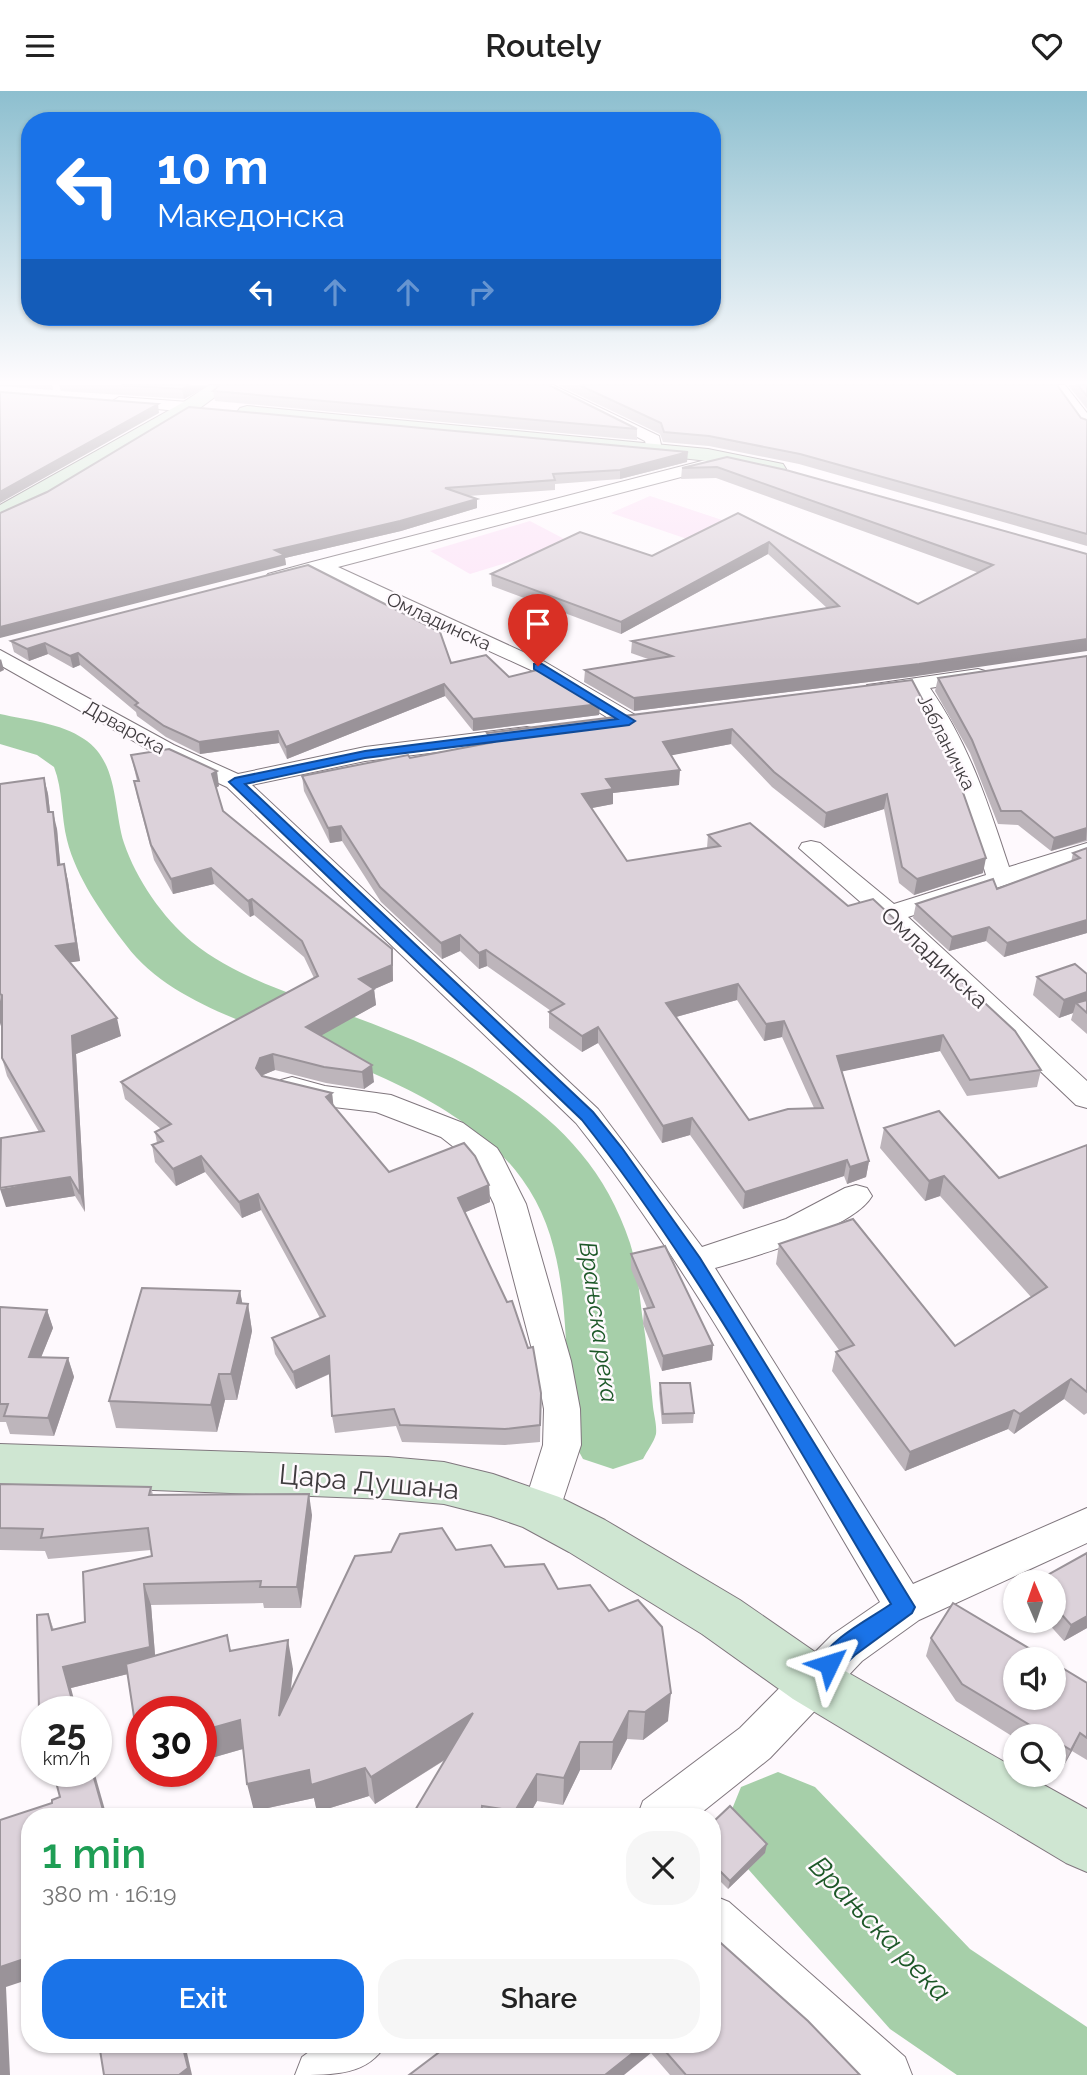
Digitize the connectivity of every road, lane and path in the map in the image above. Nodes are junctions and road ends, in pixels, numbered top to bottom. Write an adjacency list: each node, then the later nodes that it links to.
1 (65, 478): 3 (main road)
2 (657, 478): 4 (street)
3 (0, 515)
4 (319, 566): 5 (street); 11 (street, Омладинска)
5 (253, 583)
6 (4, 649): 14 (street, Дрварска)
7 (996, 673): 8 (street)
8 (917, 685): 9 (street); 17 (street, Јабланичка)
9 (849, 693)
10 (656, 718): 11 (street)
11 (629, 721): 12 (street)
12 (589, 726)
13 (549, 731): 14 (street)
14 (235, 782): 22 (street, Дрварска)
15 (811, 848): 18 (street, Омладинска)
16 (1087, 850): 17 (street)
17 (1000, 880): 18 (street)
18 (890, 914): 20 (street, Омладинска)
19 (276, 1083): 24 (street)
20 (1087, 1098)
21 (856, 1196): 22 (street)
22 (694, 1262): 26 (street, Дрварска)
23 (0, 1464): 24 (main road, Цара Душана)
24 (541, 1512): 27 (main road, Цара Душана)
25 (1087, 1525): 26 (street)
26 (905, 1607): 27 (street)
27 (812, 1681): 28 (street); 29 (main road, Цара Душана)
28 (671, 1808)
29 (1087, 1842)
30 (721, 1927): 33 (street)
31 (349, 2053): 32 (street)
32 (320, 2075)
33 (887, 2075)

